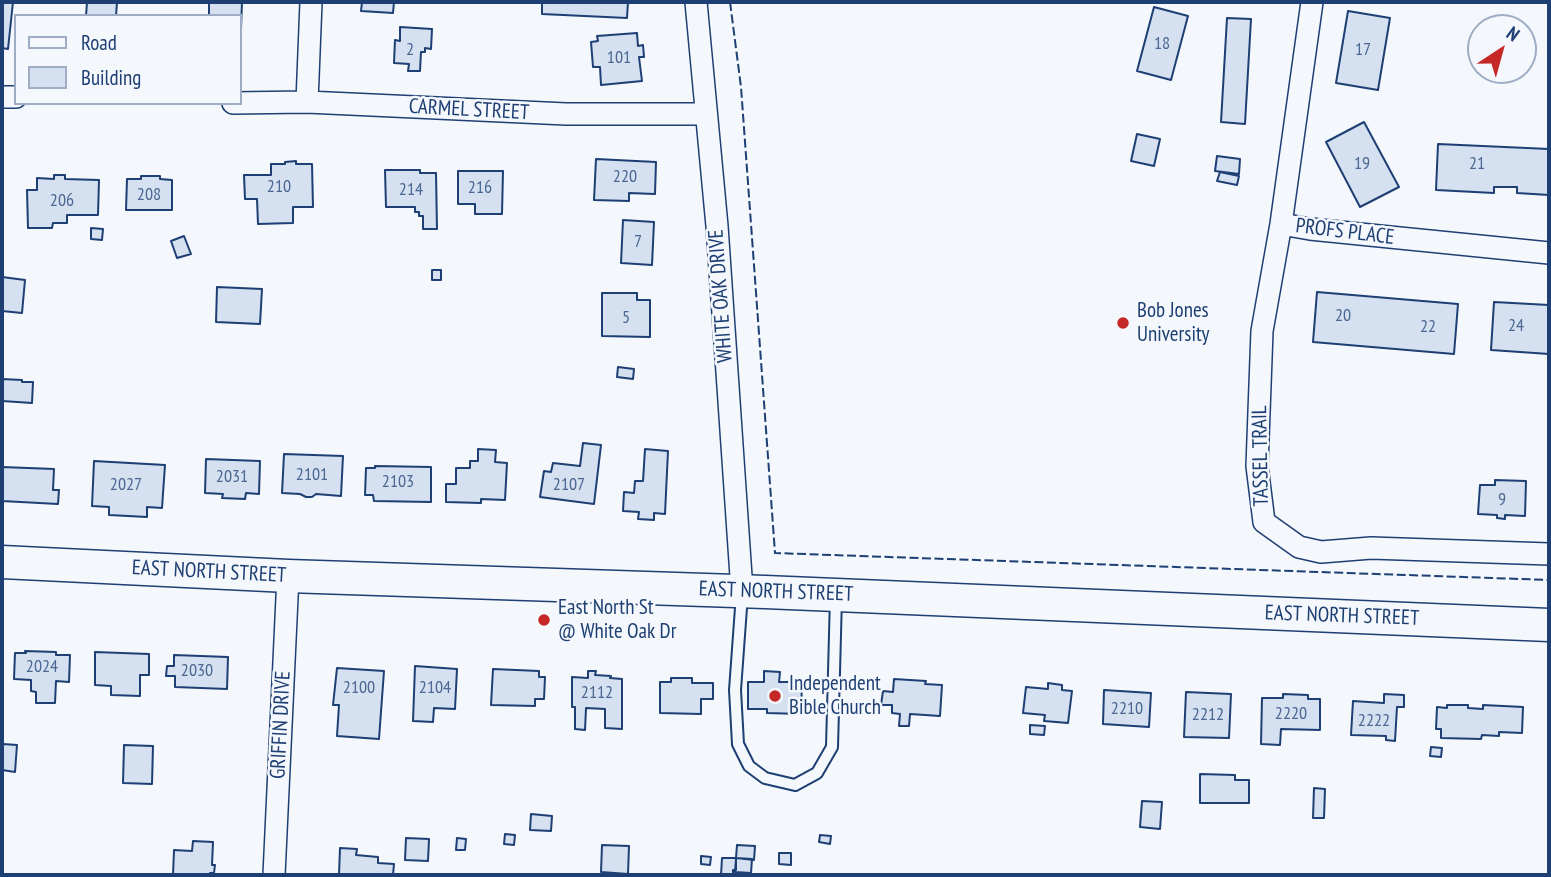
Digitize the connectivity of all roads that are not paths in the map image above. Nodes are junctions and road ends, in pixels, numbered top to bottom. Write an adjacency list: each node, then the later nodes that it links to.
1 (311, 2): 4 (street)
2 (696, 2): 6 (street, WHITE OAK DRIVE)
3 (1312, 2): 7 (street, PROFS PLACE)
4 (307, 102): 5 (street, CARMEL STREET); 6 (street, CARMEL STREET)
5 (242, 103)
6 (706, 114): 12 (street, WHITE OAK DRIVE)
7 (1281, 224): 8 (street, PROFS PLACE); 9 (street, TASSEL TRAIL)
8 (1549, 253)
9 (1549, 554)
10 (2, 562): 11 (main road, EAST NORTH STREET)
11 (288, 576): 12 (main road, EAST NORTH STREET); 15 (street, GRIFFIN DRIVE)
12 (742, 591): 13 (main road, EAST NORTH STREET); 13 (lane)
13 (836, 595): 14 (main road, EAST NORTH STREET)
14 (1549, 625)
15 (274, 875)

